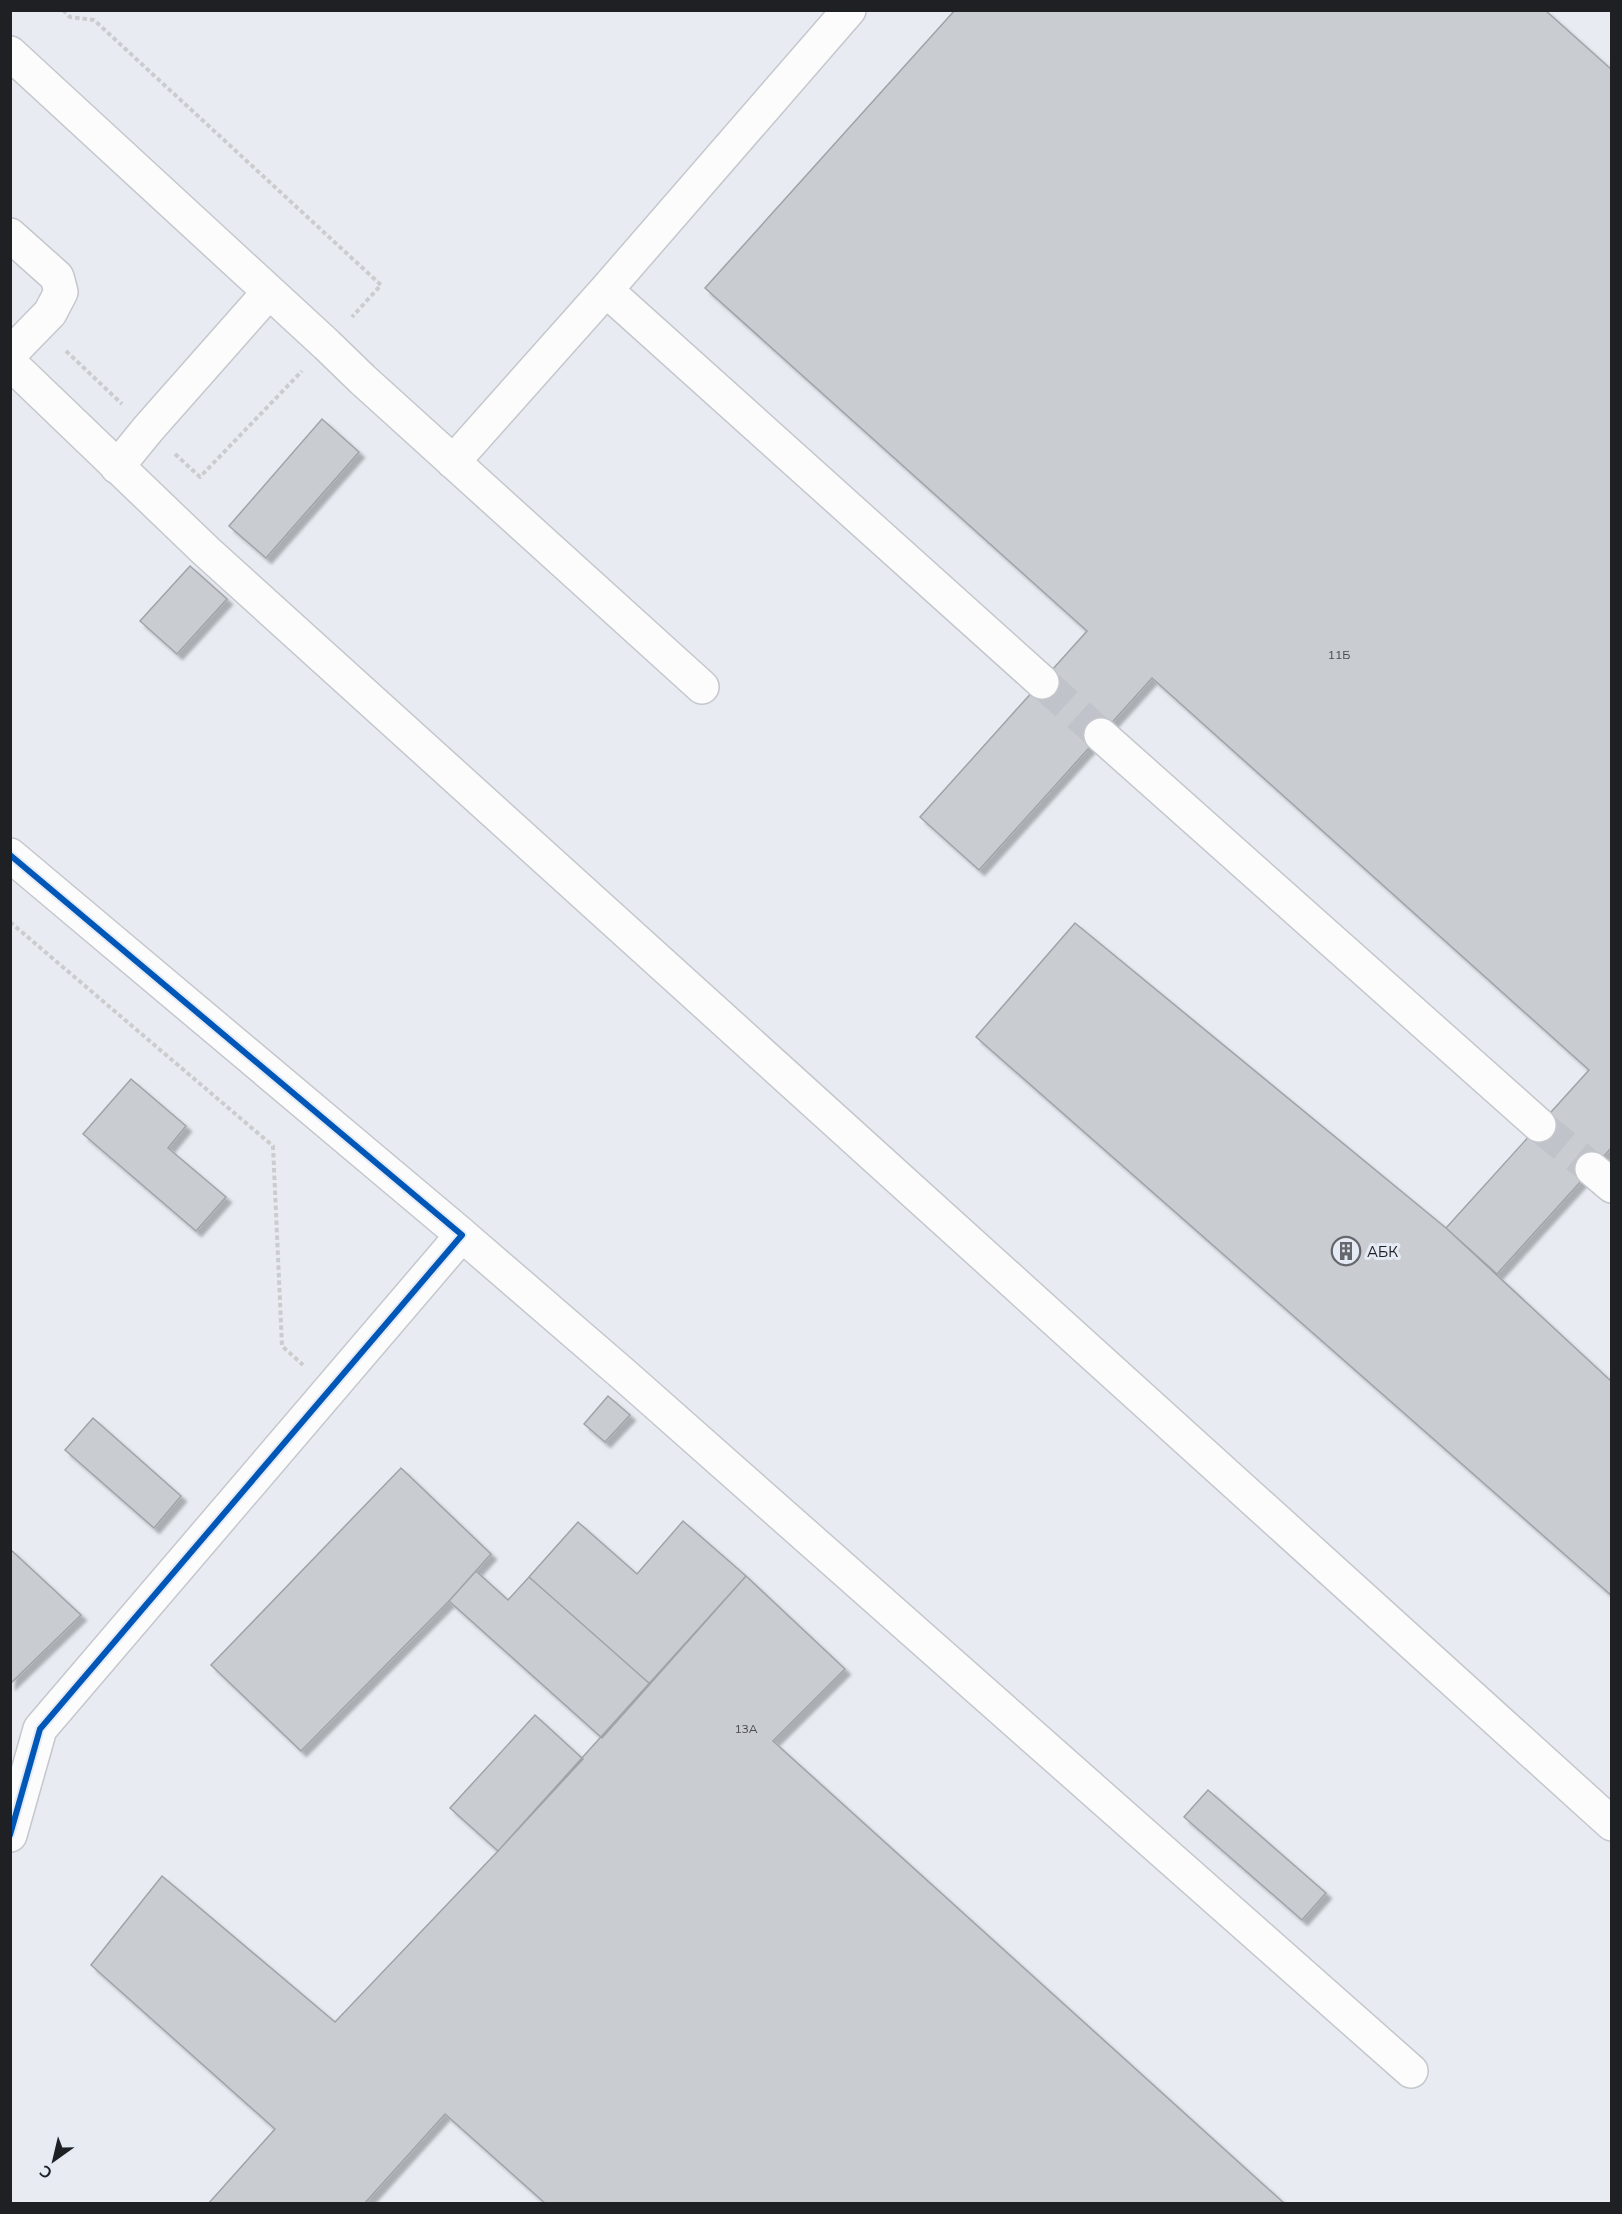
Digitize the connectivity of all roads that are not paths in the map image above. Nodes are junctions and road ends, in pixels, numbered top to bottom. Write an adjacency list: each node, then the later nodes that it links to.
1 (849, 10): 4 (street)
2 (10, 53): 5 (street)
3 (10, 235): 6 (street)
4 (606, 290): 8 (street); 10 (street)
5 (269, 292): 8 (street); 9 (street)
6 (10, 354)
7 (10, 363): 9 (street)
8 (453, 462): 11 (street)
9 (117, 467): 16 (street)
10 (1042, 682)
11 (702, 687)
12 (1101, 735): 14 (street)
13 (10, 855): 15 (street)
14 (1539, 1125)
15 (462, 1235): 17 (street); 18 (street)
16 (1611, 1824)
17 (10, 1835)
18 (1411, 2071)

